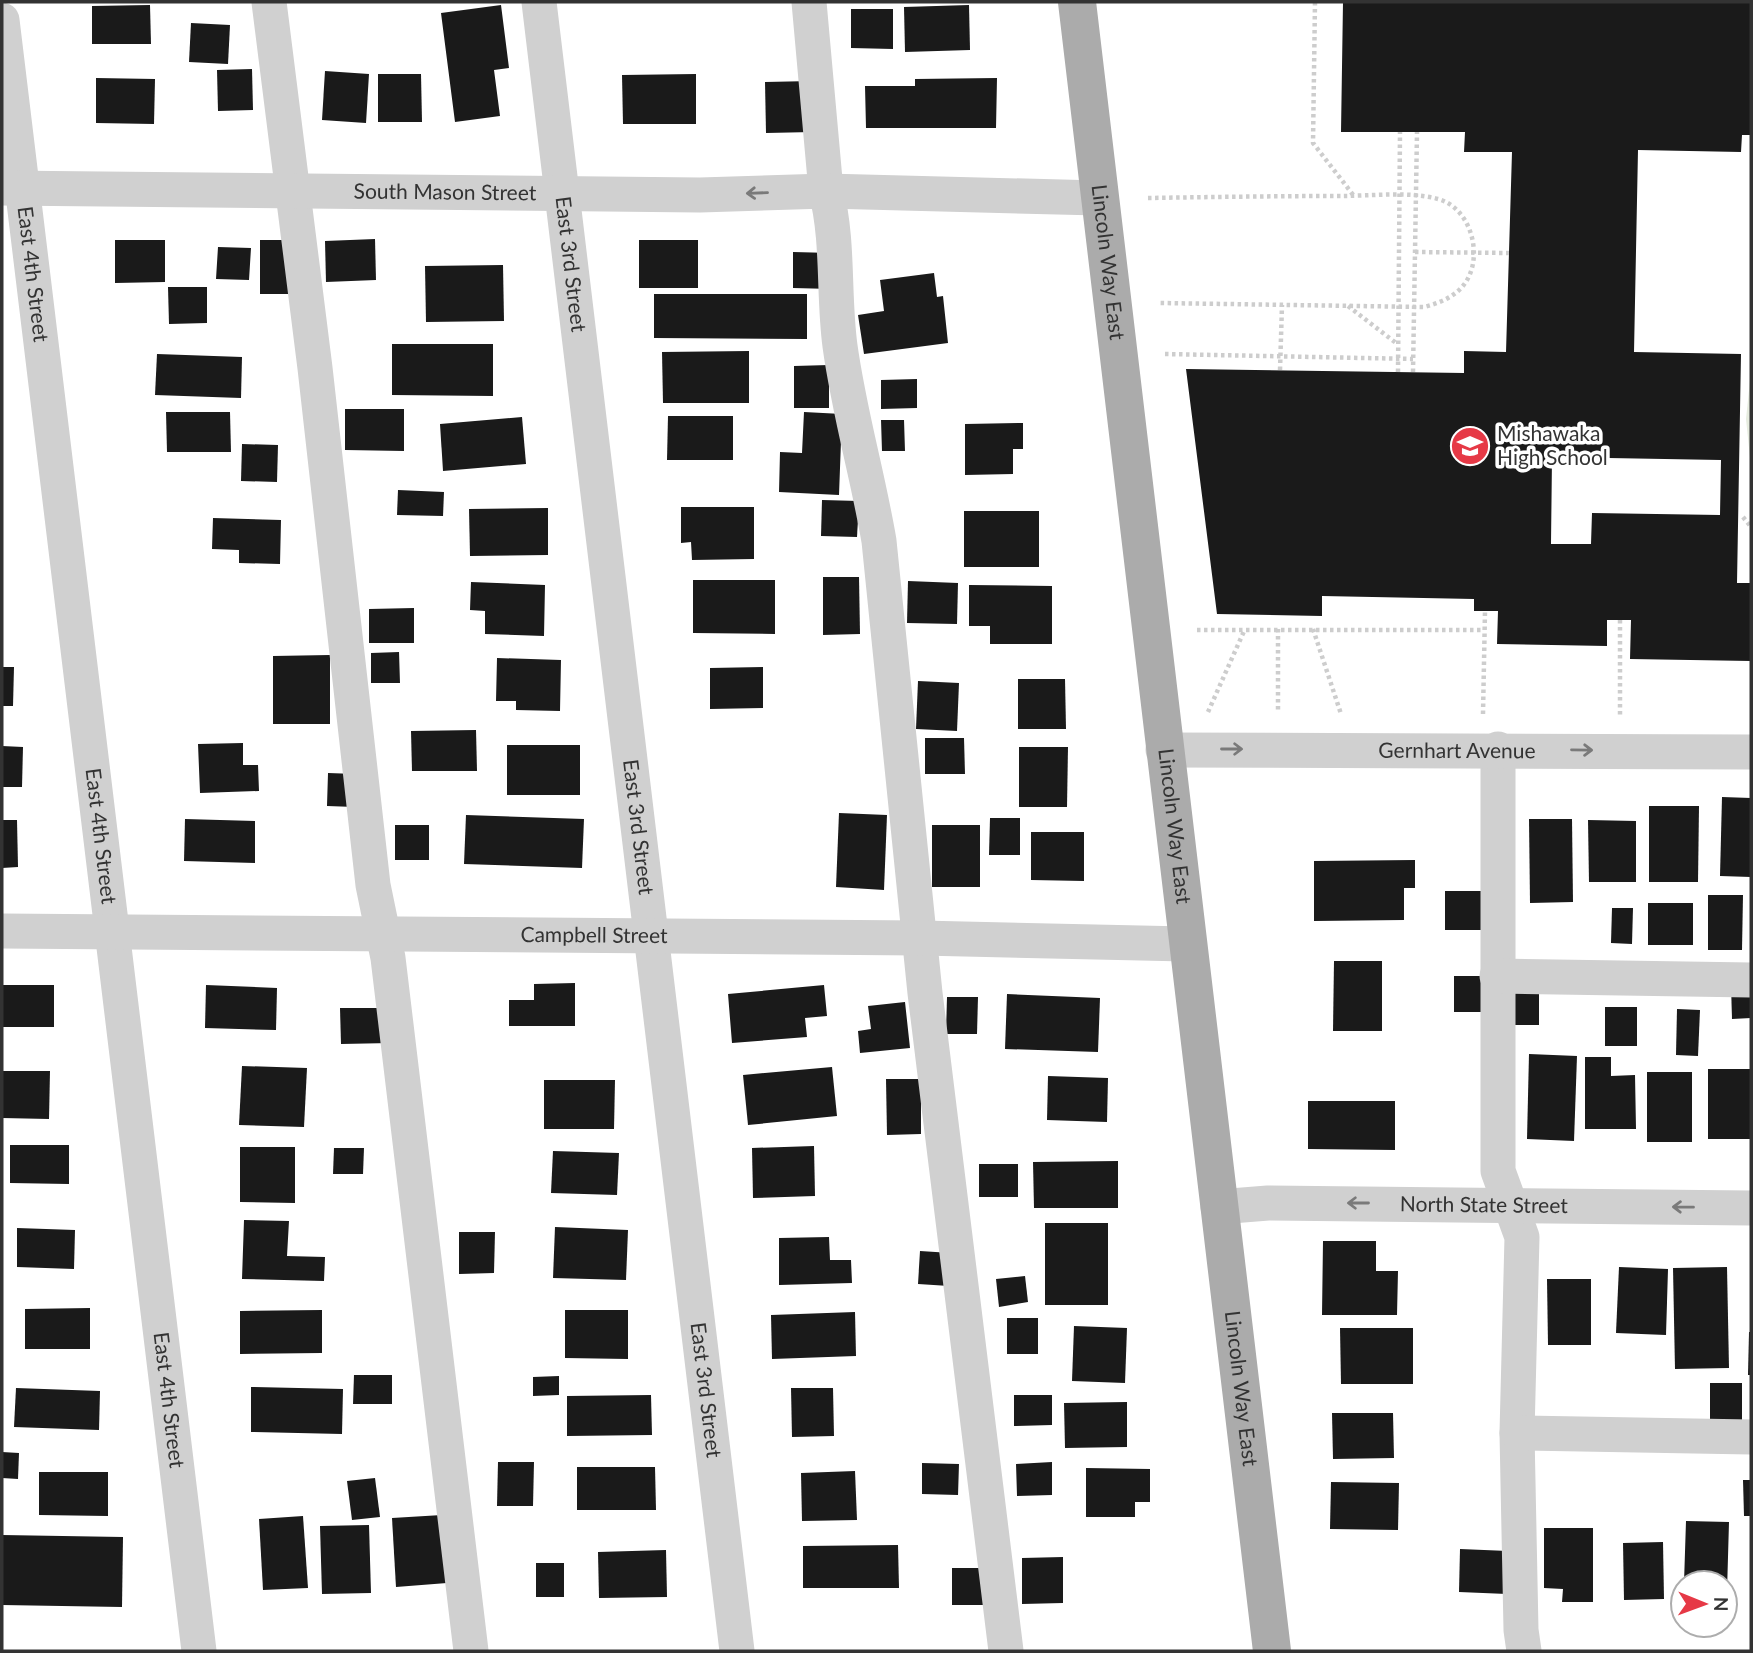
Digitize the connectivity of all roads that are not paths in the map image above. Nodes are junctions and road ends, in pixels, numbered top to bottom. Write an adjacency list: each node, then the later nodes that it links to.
1 (269, 2): 7 (street)
2 (540, 2): 9 (street, East 3rd Street)
3 (809, 2): 8 (street)
4 (1077, 2): 10 (main road, Lincoln Way East)
5 (2, 20): 6 (street, East 4th Street)
6 (12, 188): 7 (street, South Mason Street); 14 (street, East 4th Street)
7 (294, 190): 9 (street, South Mason Street); 16 (street)
8 (826, 191): 9 (street, South Mason Street, one-way to 9); 10 (street, South Mason Street); 18 (street)
9 (564, 194): 17 (street, East 3rd Street)
10 (1099, 198): 12 (main road, Lincoln Way East)
11 (1498, 749): 12 (street, Gernhart Avenue, one-way to 11); 13 (street, Gernhart Avenue, one-way to 13); 20 (street)
12 (1163, 750): 19 (main road, Lincoln Way East)
13 (1751, 752)
14 (111, 930): 15 (street, Campbell Street); 16 (street, Campbell Street); 27 (street, East 4th Street)
15 (2, 931)
16 (382, 934): 17 (street, Campbell Street); 28 (street)
17 (653, 937): 18 (street, Campbell Street); 29 (street, East 3rd Street)
18 (921, 938): 19 (street, Campbell Street); 30 (street)
19 (1186, 944): 23 (main road, Lincoln Way East)
20 (1497, 975): 21 (street); 22 (street)
21 (1751, 980)
22 (1510, 1204): 23 (street, North State Street, one-way to 23); 24 (street, North State Street, one-way to 22); 25 (street)
23 (1218, 1207): 31 (main road, Lincoln Way East)
24 (1751, 1208)
25 (1517, 1433): 26 (street); 32 (street)
26 (1751, 1437)
27 (199, 1651)
28 (471, 1651)
29 (737, 1651)
30 (1006, 1651)
31 (1272, 1651)
32 (1524, 1651)

